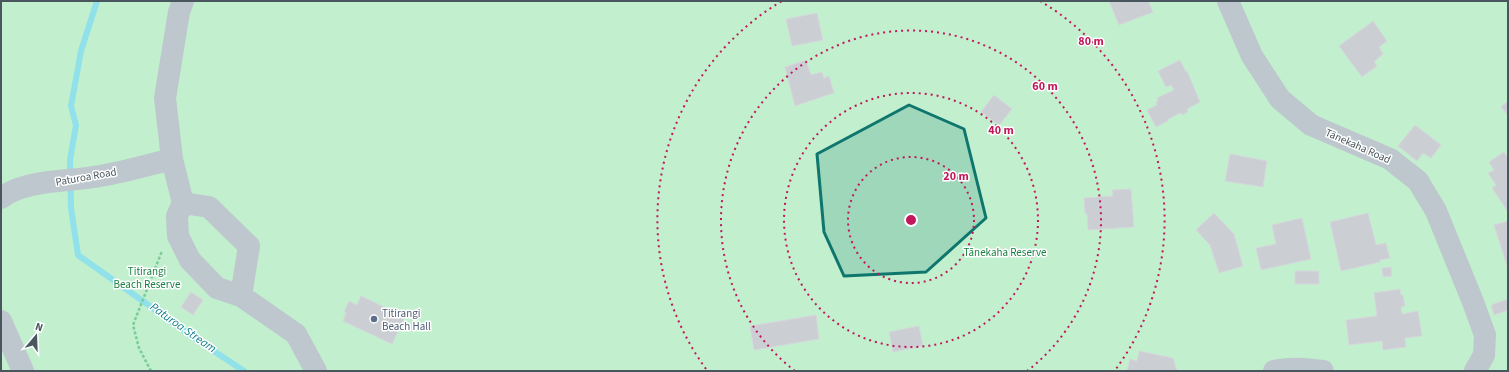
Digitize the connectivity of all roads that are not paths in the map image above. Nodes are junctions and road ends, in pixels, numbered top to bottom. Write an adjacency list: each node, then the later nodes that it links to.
1 (183, 1): 3 (street)
2 (1228, 1): 12 (street, Tānekaha Road)
3 (172, 159): 4 (street, Paturoa Road); 5 (street)
4 (3, 191)
5 (184, 203): 6 (street); 6 (street)
6 (241, 296): 9 (street)
7 (1, 320): 8 (street)
8 (23, 371)
9 (316, 371)
10 (1274, 371): 11 (street)
11 (1323, 371)
12 (1475, 371)

